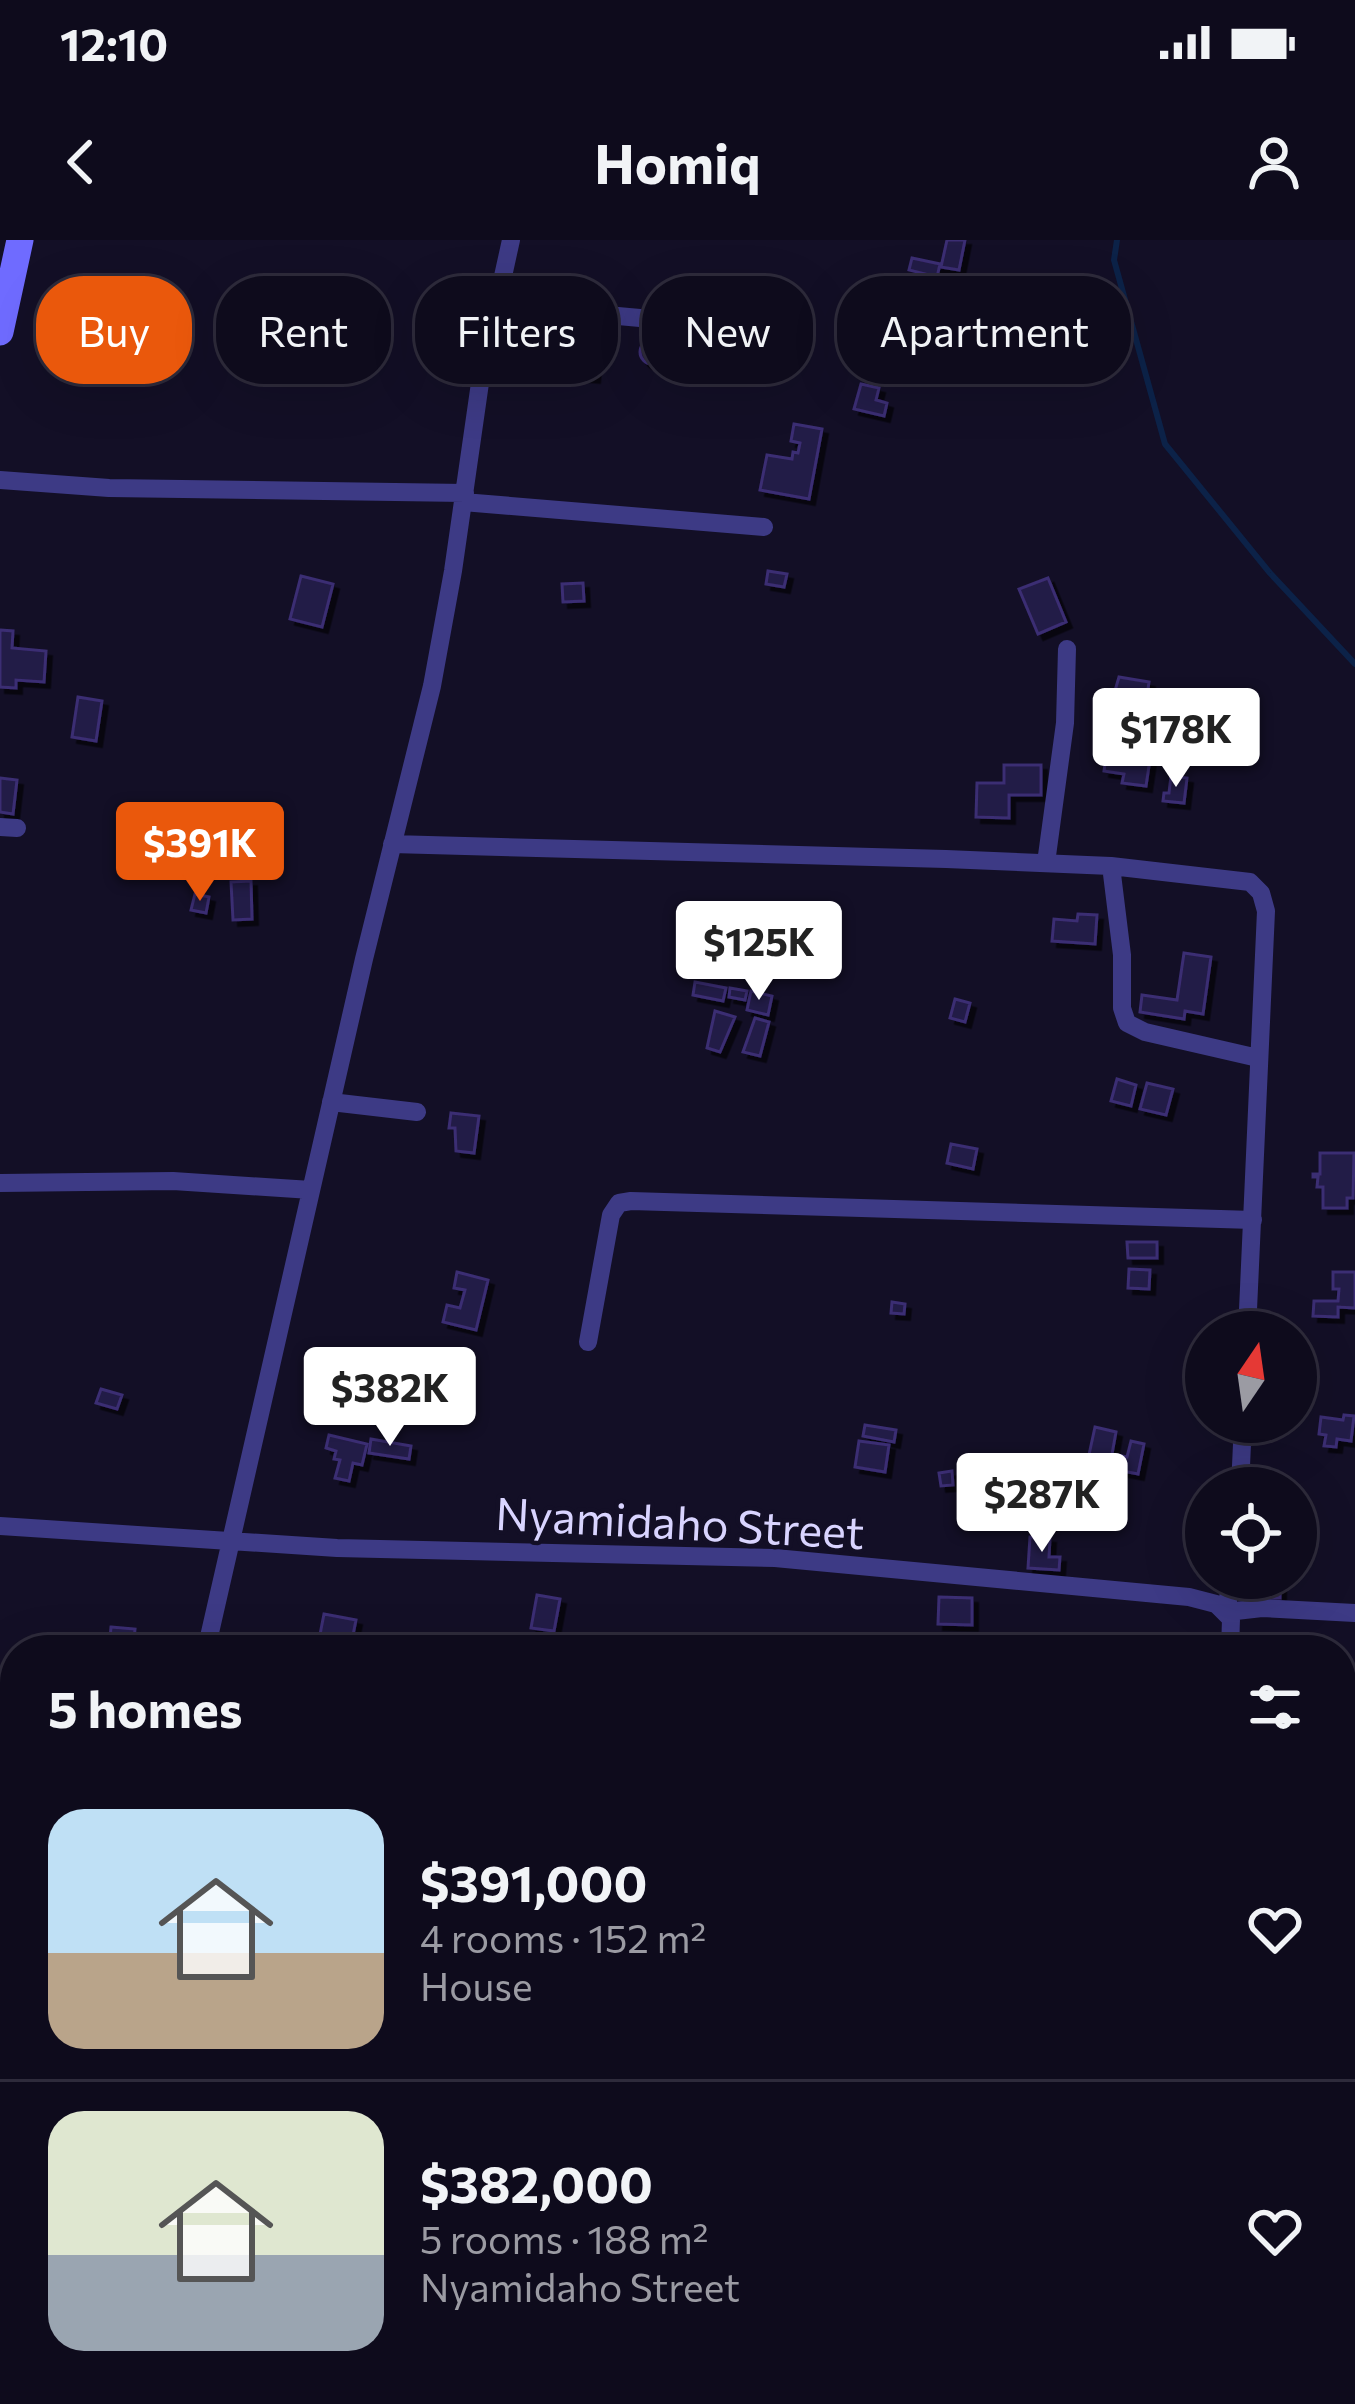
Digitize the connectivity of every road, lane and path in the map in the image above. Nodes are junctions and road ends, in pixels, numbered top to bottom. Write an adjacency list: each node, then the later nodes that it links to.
1 (20, 240): 4 (street)
2 (511, 240): 3 (street)
3 (503, 276)
4 (0, 332)
5 (480, 384): 7 (street)
6 (0, 480): 7 (street)
7 (464, 498): 8 (street); 10 (street)
8 (764, 527)
9 (1067, 649): 11 (street)
10 (392, 844): 11 (street); 14 (street)
11 (1046, 863): 12 (street)
12 (1111, 866): 13 (street); 13 (street)
13 (1258, 1058): 18 (street)
14 (331, 1102): 15 (street); 17 (street)
15 (417, 1112)
16 (0, 1183): 17 (street)
17 (311, 1190): 22 (street)
18 (1253, 1220): 19 (street); 20 (street)
19 (1248, 1311)
20 (588, 1342)
21 (0, 1526): 22 (street, Nyamidaho Street)
22 (230, 1539): 24 (street, Nyamidaho Street); 26 (street)
23 (1228, 1599): 24 (street)
24 (1227, 1612): 25 (street, Nyamidaho Street); 27 (street)
25 (1355, 1613)
26 (209, 1635)
27 (1230, 1635)

